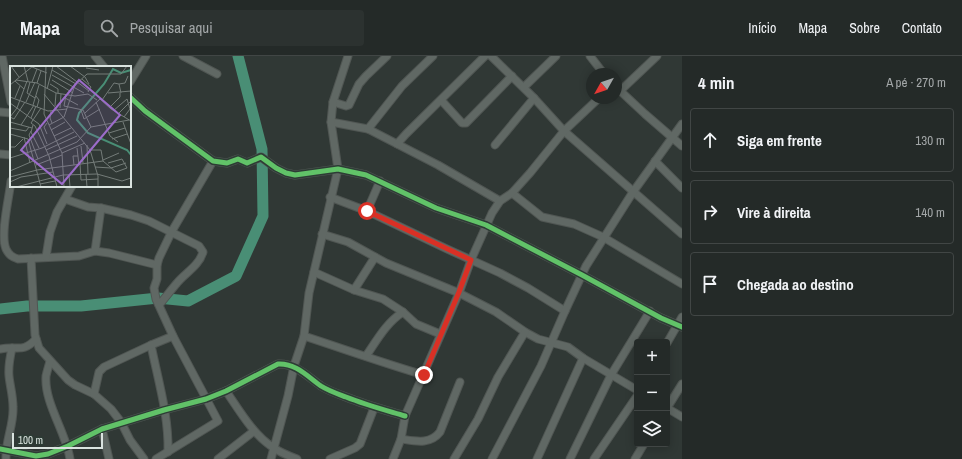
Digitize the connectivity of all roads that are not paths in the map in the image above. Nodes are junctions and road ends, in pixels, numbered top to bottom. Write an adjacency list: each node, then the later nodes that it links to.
1 (2, 56): 15 (street)
2 (94, 56): 13 (street)
3 (146, 56): 18 (street)
4 (183, 56): 16 (street)
5 (348, 56): 26 (street)
6 (387, 56): 26 (street)
7 (433, 56): 32 (street)
8 (485, 56): 25 (street)
9 (491, 56): 17 (street)
10 (556, 56): 20 (street)
11 (657, 56): 19 (street)
12 (592, 57): 14 (street)
13 (103, 66)
14 (600, 68)
15 (3, 74): 22 (street)
16 (217, 74)
17 (512, 76): 20 (street); 25 (street)
18 (131, 80)
19 (622, 86)
20 (524, 87): 24 (street)
21 (622, 94): 34 (street)
22 (10, 98)
23 (131, 98): 40 (street)
24 (534, 98): 33 (street); 36 (street)
25 (441, 100): 35 (street)
26 (333, 102): 30 (street)
27 (593, 104): 33 (street)
28 (0, 112): 29 (street)
29 (10, 113)
30 (332, 122): 32 (street); 42 (street)
31 (682, 124): 34 (street)
32 (368, 129): 35 (street)
33 (564, 131): 47 (street); 48 (street)
34 (672, 138): 37 (street); 41 (street)
35 (397, 144): 52 (street)
36 (495, 145)
37 (682, 146)
38 (0, 154): 39 (street)
39 (10, 155)
40 (213, 161): 42 (street); 58 (street)
41 (655, 161): 46 (street); 47 (street)
42 (338, 169): 43 (street); 49 (street)
43 (380, 181): 55 (street); 56 (street)
44 (10, 187): 53 (street)
45 (71, 187): 51 (street)
46 (682, 188)
47 (633, 192): 60 (street); 61 (street)
48 (512, 193): 52 (street); 61 (street)
49 (330, 197): 55 (street); 59 (street)
50 (0, 198): 53 (street)
51 (65, 199): 54 (street); 63 (street)
52 (500, 201): 56 (street)
53 (8, 202): 57 (street)
54 (101, 208): 58 (street); 62 (street)
55 (367, 211): 66 (street)
56 (486, 225): 66 (street); 69 (street)
57 (1, 226): 65 (street)
58 (172, 231): 67 (street); 73 (street)
59 (322, 234): 64 (street); 68 (street)
60 (682, 234)
61 (603, 237): 69 (street); 70 (street)
62 (95, 251): 63 (street); 67 (street)
63 (46, 257): 65 (street)
64 (376, 257): 71 (street); 72 (street)
65 (31, 258): 83 (street)
66 (471, 260): 72 (street); 74 (street)
67 (157, 265): 73 (street)
68 (314, 272): 71 (street); 82 (street)
69 (582, 274): 74 (street); 75 (street)
70 (682, 284)
71 (354, 290): 76 (street)
72 (459, 292): 79 (street); 80 (street)
73 (159, 305): 81 (street)
74 (564, 311): 85 (street)
75 (650, 311): 78 (street); 94 (street)
76 (403, 312): 80 (street); 89 (street)
77 (682, 317): 78 (street)
78 (680, 326): 84 (street)
79 (525, 332): 85 (street); 128 (street)
80 (440, 334): 93 (street)
81 (173, 336): 86 (street); 100 (street)
82 (304, 336): 89 (street); 92 (street)
83 (36, 339): 87 (street); 91 (street)
84 (670, 339)
85 (551, 343): 90 (street); 129 (street)
86 (151, 345): 99 (street); 104 (street)
87 (12, 348): 88 (street); 115 (street)
88 (0, 349)
89 (366, 356): 93 (street)
90 (583, 358): 94 (street); 130 (street)
91 (50, 361): 99 (street); 112 (street)
92 (294, 366): 98 (street); 103 (street); 114 (street)
93 (424, 375): 106 (street)
94 (611, 375): 97 (street); 131 (street)
95 (460, 382): 111 (street)
96 (682, 384): 102 (street)
97 (634, 388)
98 (226, 391): 100 (street); 110 (street)
99 (94, 394): 108 (street)
100 (206, 399): 104 (street); 116 (street)
101 (634, 400): 132 (street)
102 (670, 403)
103 (374, 408): 106 (street); 126 (street)
104 (164, 410): 108 (street); 116 (street)
105 (670, 410): 107 (street)
106 (405, 416): 111 (street)
107 (682, 417)
108 (121, 422): 109 (street); 122 (street)
109 (102, 429): 112 (street); 121 (street)
110 (254, 430): 114 (street); 118 (street)
111 (401, 439): 127 (street)
112 (68, 446): 117 (street); 120 (street)
113 (642, 447): 133 (street)
114 (274, 448): 124 (street); 125 (street)
115 (3, 450): 117 (street); 119 (street)
116 (168, 452): 123 (street)
117 (37, 457)
118 (223, 457)
119 (6, 459)
120 (70, 459)
121 (109, 459)
122 (144, 459)
123 (156, 459)
124 (271, 459)
125 (297, 459)
126 (330, 459)
127 (393, 459)
128 (454, 459)
129 (492, 459)
130 (537, 459)
131 (570, 459)
132 (594, 459)
133 (635, 459)

